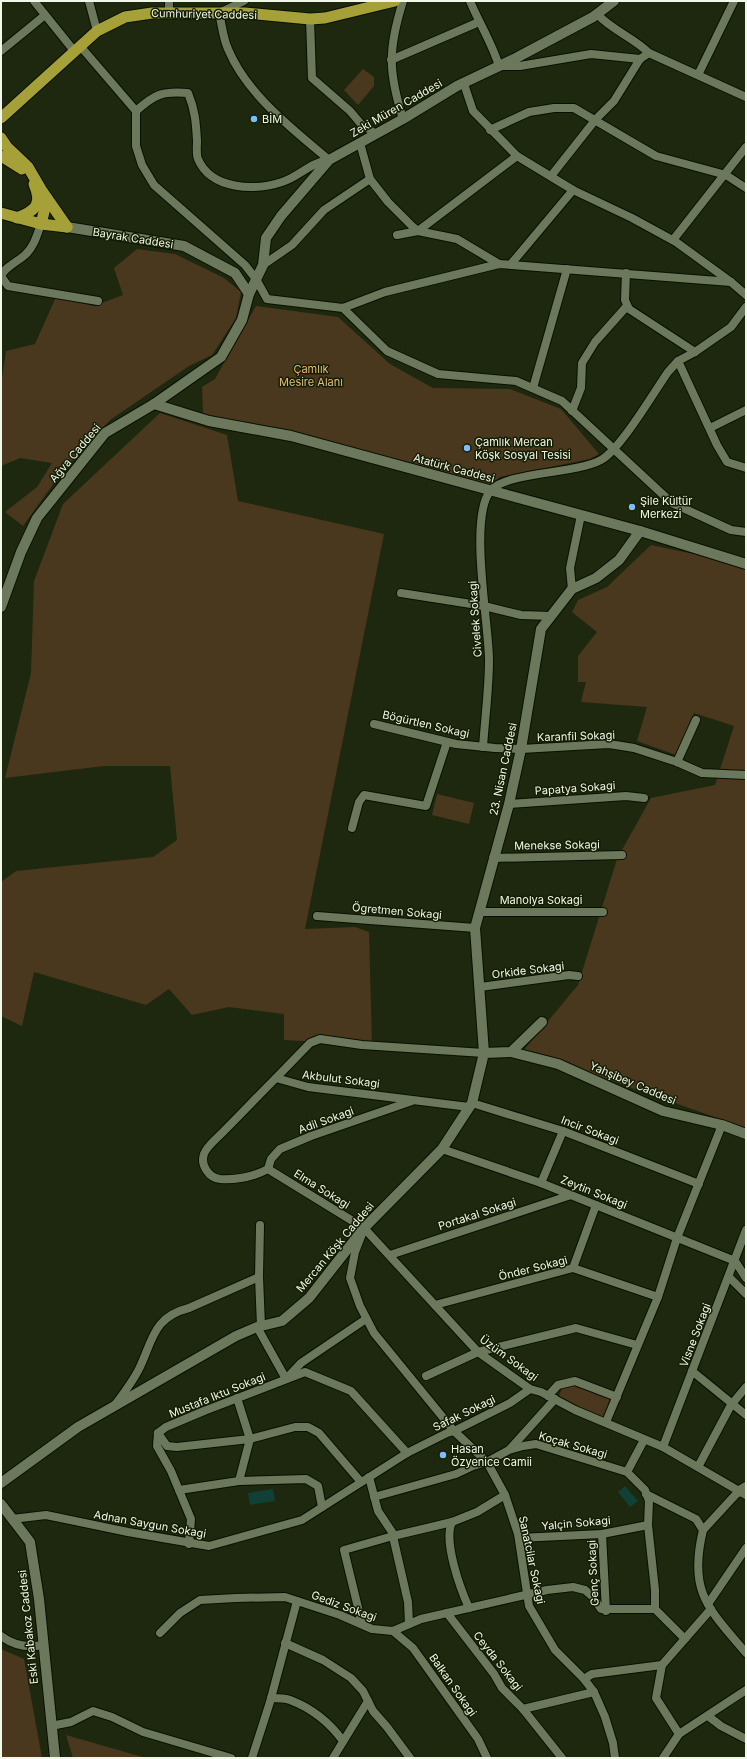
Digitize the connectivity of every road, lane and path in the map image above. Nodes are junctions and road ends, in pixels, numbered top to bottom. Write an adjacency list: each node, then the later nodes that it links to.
1 (34, 1): 14 (street)
2 (89, 1): 17 (street)
3 (168, 1): 11 (street)
4 (244, 1): 12 (street)
5 (395, 1): 10 (main road, Cumhuriyet Caddesi)
6 (403, 1): 22 (street)
7 (470, 1): 16 (street)
8 (614, 1): 13 (street, Zeki Müren Caddesi)
9 (734, 1): 24 (street)
10 (378, 3): 15 (main road, Cumhuriyet Caddesi)
11 (169, 13): 12 (main road, Cumhuriyet Caddesi); 17 (main road, Cumhuriyet Caddesi)
12 (219, 13): 15 (main road, Cumhuriyet Caddesi); 38 (street)
13 (597, 14): 20 (street); 23 (street, Zeki Müren Caddesi)
14 (45, 15): 18 (street); 19 (street)
15 (310, 19): 32 (street)
16 (479, 22): 22 (street); 23 (street)
17 (97, 31): 18 (main road, Cumhuriyet Caddesi)
18 (78, 49): 27 (street); 28 (main road, Cumhuriyet Caddesi)
19 (1, 51)
20 (649, 53): 21 (street); 24 (street)
21 (640, 59): 23 (street); 30 (street)
22 (391, 60): 29 (street)
23 (499, 66): 25 (street, Zeki Müren Caddesi)
24 (698, 75): 26 (street)
25 (464, 84): 29 (street, Zeki Müren Caddesi); 31 (street)
26 (746, 97)
27 (136, 111): 38 (street); 57 (street)
28 (1, 118)
29 (403, 119): 32 (street, Zeki Müren Caddesi)
30 (596, 120): 31 (street); 39 (street); 40 (street)
31 (490, 130): 37 (street)
32 (376, 134): 34 (street, Zeki Müren Caddesi)
33 (1, 138): 44 (main road)
34 (360, 143): 38 (street, Zeki Müren Caddesi); 41 (street)
35 (746, 147): 39 (street)
36 (1, 156): 46 (main road)
37 (517, 156): 40 (street); 49 (street)
38 (329, 160): 54 (street, Zeki Müren Caddesi)
39 (726, 175): 42 (street); 51 (street)
40 (551, 176): 43 (street)
41 (370, 179): 49 (street); 54 (street)
42 (746, 188)
43 (573, 190): 51 (street); 53 (street)
44 (42, 191): 47 (main road); 48 (main road)
45 (1, 213): 46 (main road, Bayrak Caddesi)
46 (17, 218): 47 (main road, Bayrak Caddesi)
47 (42, 224): 48 (main road, Bayrak Caddesi); 61 (street)
48 (67, 227): 59 (street, Bayrak Caddesi)
49 (418, 231): 50 (street); 52 (street)
50 (398, 235)
51 (673, 240): 58 (street)
52 (499, 264): 53 (street); 64 (street)
53 (512, 264): 55 (street)
54 (262, 265): 57 (street, Zeki Müren Caddesi)
55 (567, 268): 56 (street); 67 (street)
56 (626, 273): 58 (street); 62 (street)
57 (256, 279): 59 (street, Zeki Müren Caddesi); 64 (street)
58 (731, 282): 60 (street)
59 (249, 294): 68 (street, Ağva Caddesi)
60 (746, 295)
61 (98, 301)
62 (628, 306): 65 (street); 70 (street)
63 (746, 307): 65 (street)
64 (342, 308): 67 (street)
65 (696, 352): 66 (street)
66 (678, 361): 71 (street); 72 (street)
67 (533, 388): 70 (street)
68 (154, 404): 74 (street, Atatürk Caddesi); 82 (street, Ağva Caddesi)
69 (746, 410): 71 (street)
70 (572, 411): 72 (street)
71 (710, 428): 73 (street)
72 (614, 450): 74 (street); 77 (street)
73 (746, 468)
74 (491, 490): 75 (street, Atatürk Caddesi); 81 (street, Civelek Sokagi)
75 (581, 515): 76 (street, Atatürk Caddesi); 79 (street)
76 (640, 531): 78 (street, Atatürk Caddesi); 79 (street, 23. Nisan Caddesi)
77 (746, 532)
78 (746, 564)
79 (572, 589): 83 (street, 23. Nisan Caddesi)
80 (401, 593): 81 (street)
81 (484, 606): 83 (street); 87 (street, Civelek Sokagi)
82 (1, 607)
83 (551, 616): 88 (street, 23. Nisan Caddesi)
84 (696, 720): 89 (street)
85 (374, 724): 86 (street, Bögürtlen Sokagi)
86 (447, 742): 87 (street, Bögürtlen Sokagi); 93 (street)
87 (483, 747): 88 (street, Bögürtlen Sokagi)
88 (521, 750): 89 (street, Karanfil Sokagi); 92 (street, 23. Nisan Caddesi)
89 (677, 762): 90 (street, Karanfil Sokagi)
90 (746, 775)
91 (644, 798): 92 (street, Papatya Sokagi)
92 (509, 804): 95 (street, 23. Nisan Caddesi)
93 (352, 828)
94 (622, 855): 95 (street, Menekse Sokagi)
95 (493, 858): 96 (street, 23. Nisan Caddesi)
96 (479, 912): 97 (street, Manolya Sokagi); 99 (street, 23. Nisan Caddesi)
97 (603, 912)
98 (318, 916): 99 (street, Ögretmen Sokagi)
99 (475, 928): 101 (street, 23. Nisan Caddesi)
100 (578, 976): 101 (street, Orkide Sokagi)
101 (480, 987): 104 (street, 23. Nisan Caddesi)
102 (542, 1022): 103 (street)
103 (511, 1052): 104 (street); 108 (street, Yahşibey Caddesi)
104 (484, 1053): 105 (street); 107 (street, Mercan Köşk Caddesi)
105 (276, 1078): 106 (street, Akbulut Sokagi); 112 (street)
106 (412, 1101): 107 (street, Akbulut Sokagi); 112 (street, Adil Sokagi)
107 (470, 1105): 109 (street, Incir Sokagi); 111 (street, Mercan Köşk Caddesi)
108 (722, 1125): 110 (street, Yahşibey Caddesi); 114 (street)
109 (563, 1131): 113 (street); 114 (street, Incir Sokagi)
110 (746, 1134)
111 (442, 1149): 113 (street, Zeytin Sokagi); 118 (street, Mercan Köşk Caddesi)
112 (268, 1169): 118 (street, Elma Sokagi)
113 (541, 1183): 115 (street, Zeytin Sokagi)
114 (699, 1184): 120 (street)
115 (571, 1195): 116 (street, Zeytin Sokagi); 121 (street, Portakal Sokagi)
116 (596, 1205): 120 (street, Zeytin Sokagi); 123 (street)
117 (260, 1225): 124 (street)
118 (364, 1228): 121 (street, Üzüm Sokagi); 130 (street, Sanatcilar Sokagi); 131 (street, Mercan Köşk Caddesi)
119 (746, 1230): 122 (street, Visne Sokagi)
120 (677, 1238): 122 (street, Zeytin Sokagi); 128 (street)
121 (390, 1255): 129 (street, Üzüm Sokagi)
122 (735, 1261): 125 (street, Visne Sokagi); 126 (street)
123 (573, 1268): 128 (street, Önder Sokagi); 129 (street, Önder Sokagi)
124 (259, 1276): 131 (street); 143 (street)
125 (729, 1277): 127 (street); 134 (street, Visne Sokagi)
126 (746, 1278)
127 (746, 1294)
128 (658, 1297): 132 (street)
129 (435, 1304): 133 (street, Üzüm Sokagi)
130 (366, 1319): 136 (street, Mustafa Iktu Sokagi); 146 (street, Sanatcilar Sokagi)
131 (259, 1327): 136 (street); 143 (street, Mercan Köşk Caddesi)
132 (637, 1345): 133 (street); 139 (street)
133 (478, 1352): 135 (street); 138 (street, Üzüm Sokagi)
134 (692, 1371): 142 (street); 150 (street, Visne Sokagi)
135 (426, 1376)
136 (286, 1379): 140 (street, Mustafa Iktu Sokagi); 152 (street, Mustafa Iktu Sokagi)
137 (746, 1387): 142 (street)
138 (530, 1389): 141 (street, Üzüm Sokagi); 146 (street, Safak Sokagi)
139 (617, 1397): 141 (street); 145 (street)
140 (237, 1398): 147 (street, Mustafa Iktu Sokagi); 148 (street)
141 (551, 1398): 145 (street, Üzüm Sokagi); 151 (street)
142 (731, 1404): 144 (street); 154 (street)
143 (113, 1408): 158 (street, Mercan Köşk Caddesi)
144 (746, 1416)
145 (606, 1422): 149 (street, Üzüm Sokagi)
146 (454, 1431): 152 (street, Safak Sokagi); 153 (street, Sanatcilar Sokagi)
147 (158, 1433): 148 (street); 160 (street)
148 (250, 1439): 157 (street); 159 (street)
149 (644, 1440): 150 (street, Üzüm Sokagi); 155 (street)
150 (663, 1447): 154 (street, Üzüm Sokagi)
151 (509, 1450): 153 (street, Koçak Sokagi); 155 (street, Koçak Sokagi)
152 (407, 1453): 156 (street, Adnan Saygun Sokagi)
153 (487, 1462): 163 (street, Sanatcilar Sokagi); 164 (street, Koçak Sokagi)
154 (698, 1467): 161 (street, Üzüm Sokagi)
155 (627, 1472): 162 (street, Koçak Sokagi)
156 (369, 1476): 159 (street, Adnan Saygun Sokagi); 164 (street)
157 (239, 1481): 160 (street); 166 (street)
158 (1, 1482)
159 (361, 1482): 166 (street, Adnan Saygun Sokagi)
160 (179, 1490): 174 (street)
161 (743, 1491): 170 (street)
162 (646, 1494): 169 (street); 170 (street)
163 (505, 1495): 168 (street); 173 (street, Sanatcilar Sokagi)
164 (374, 1497): 172 (street)
165 (1, 1504): 167 (street, Eski Kabakoz Caddesi)
166 (322, 1507): 174 (street, Adnan Saygun Sokagi)
167 (12, 1519): 174 (street, Adnan Saygun Sokagi); 190 (street, Eski Kabakoz Caddesi)
168 (452, 1522): 172 (street); 179 (street)
169 (648, 1526): 171 (street, Yalçin Sokagi); 180 (street)
170 (703, 1530): 178 (street)
171 (602, 1534): 173 (street, Yalçin Sokagi); 181 (street, Genç Sokagi)
172 (393, 1536): 183 (street); 184 (street)
173 (518, 1538): 176 (street, Sanatcilar Sokagi)
174 (189, 1544)
175 (746, 1548): 178 (street)
176 (528, 1594): 179 (street, Gediz Sokagi); 181 (street, Gediz Sokagi); 193 (street, Sanatcilar Sokagi)
177 (297, 1601): 183 (street, Gediz Sokagi); 186 (street, Gediz Sokagi); 189 (street)
178 (709, 1606): 188 (street); 191 (street)
179 (469, 1608): 182 (street, Gediz Sokagi)
180 (655, 1609): 181 (street); 188 (street)
181 (606, 1611)
182 (447, 1613): 184 (street, Gediz Sokagi); 198 (street, Ceyda Sokagi)
183 (362, 1624): 185 (street, Gediz Sokagi)
184 (409, 1624): 185 (street, Gediz Sokagi)
185 (392, 1631): 209 (street, Balkan Sokagi)
186 (160, 1633)
187 (1, 1636): 190 (street)
188 (685, 1639): 192 (street)
189 (285, 1643): 196 (street); 197 (street)
190 (43, 1645): 200 (street, Eski Kabakoz Caddesi)
191 (746, 1653)
192 (662, 1665): 193 (street); 201 (street)
193 (584, 1679): 195 (street, Sanatcilar Sokagi)
194 (746, 1690): 199 (street)
195 (594, 1692): 198 (street); 211 (street, Sanatcilar Sokagi)
196 (271, 1698): 203 (street); 206 (street)
197 (368, 1701): 203 (street); 208 (street)
198 (523, 1709): 210 (street, Ceyda Sokagi)
199 (708, 1716): 201 (street); 202 (street)
200 (51, 1726): 204 (street, Eski Kabakoz Caddesi); 205 (street)
201 (679, 1734): 212 (street)
202 (746, 1738)
203 (343, 1741): 207 (street)
204 (55, 1758)
205 (231, 1758)
206 (252, 1758)
207 (333, 1758)
208 (410, 1758)
209 (488, 1758)
210 (562, 1758)
211 (615, 1758)
212 (663, 1758)

